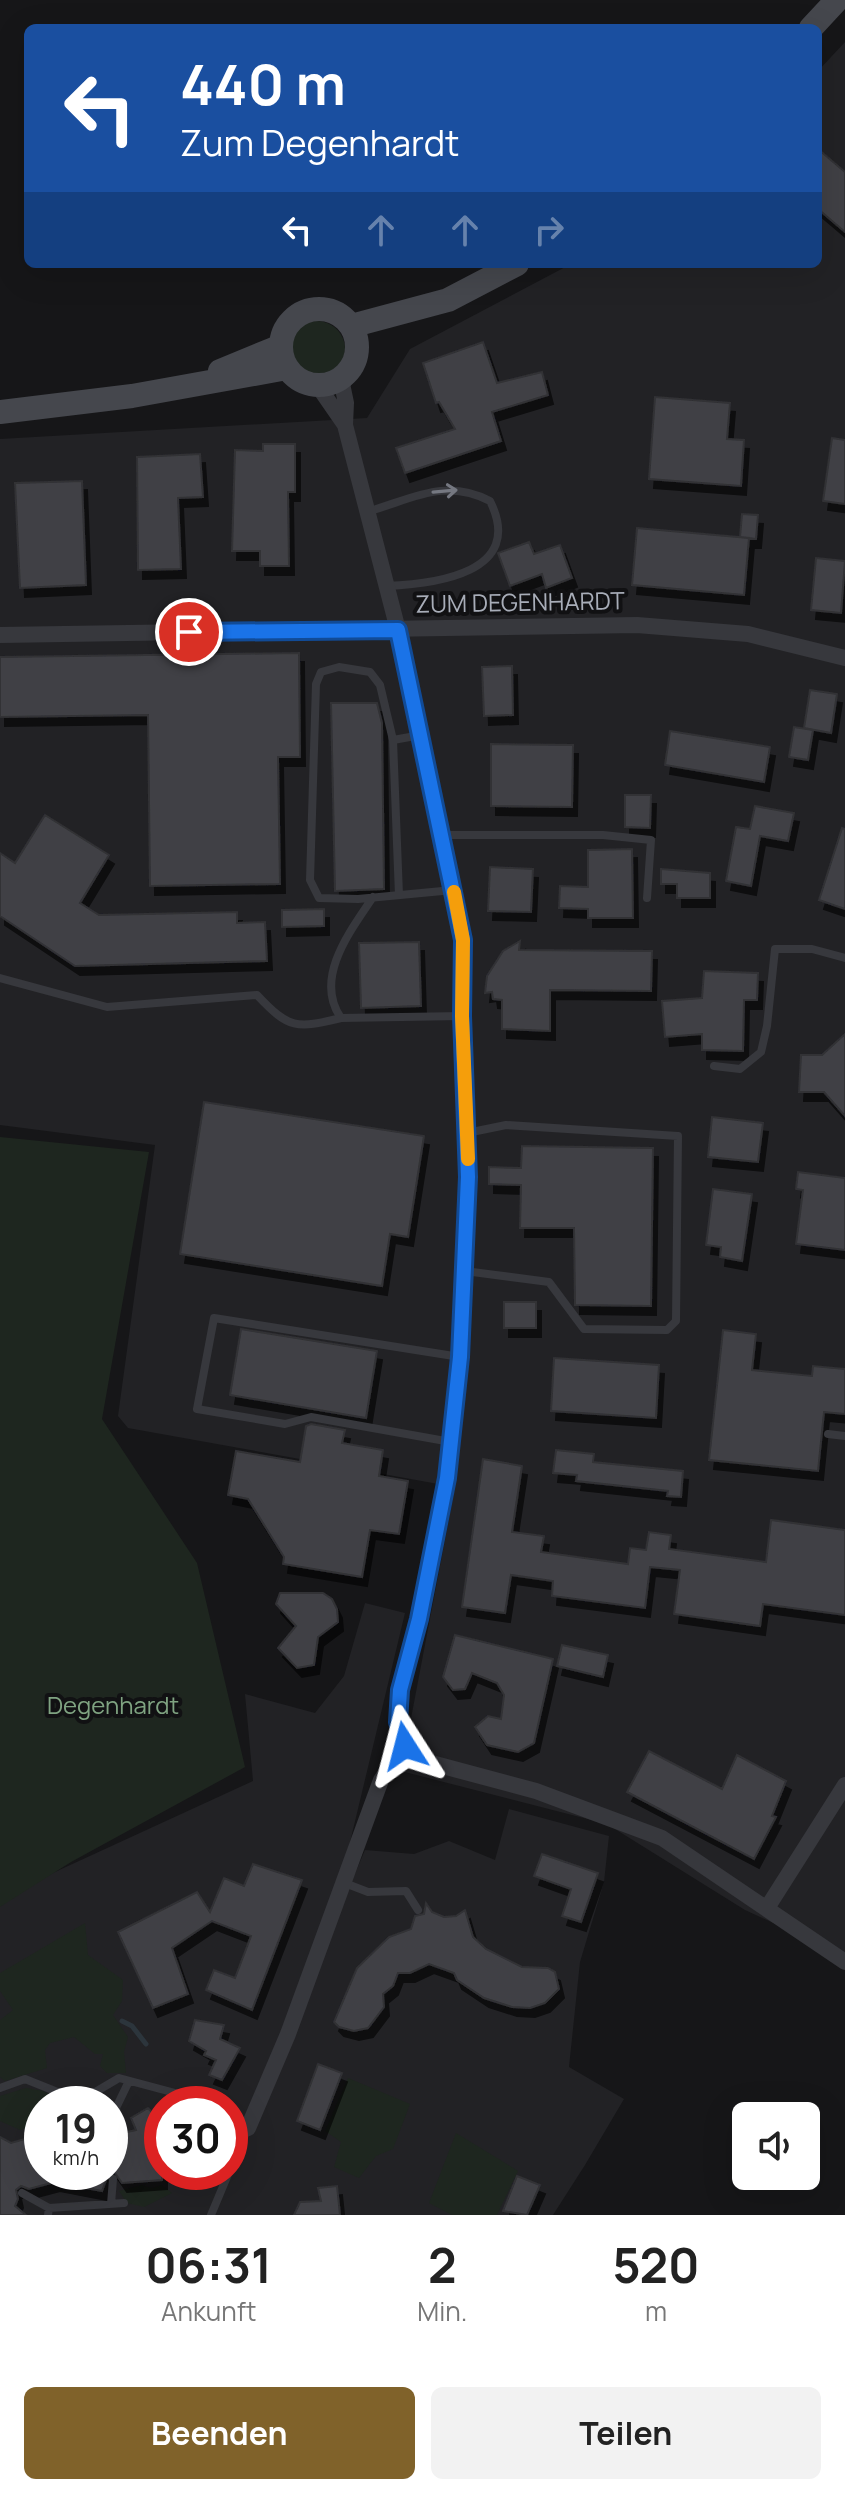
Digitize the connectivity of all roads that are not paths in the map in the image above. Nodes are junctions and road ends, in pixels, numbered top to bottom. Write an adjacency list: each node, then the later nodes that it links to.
1 (837, 0): 2 (main road)
2 (815, 24)
3 (509, 268): 4 (main road)
4 (354, 334): 5 (main road); 6 (main road)
5 (284, 357): 6 (main road); 7 (main road)
6 (330, 382): 8 (street); 8 (street)
7 (0, 412)
8 (345, 425): 9 (street)
9 (370, 511): 10 (street); 10 (lane, one-way to 10)
10 (385, 586): 11 (street)
11 (398, 630): 12 (street, ZUM DEGENHARDT); 13 (street, ZUM DEGENHARDT); 14 (street)
12 (0, 635)
13 (845, 658)
14 (422, 735): 15 (lane); 16 (street)
15 (393, 740): 18 (lane); 19 (lane)
16 (443, 835): 17 (street); 20 (lane)
17 (454, 890): 18 (lane); 23 (street)
18 (399, 895): 19 (lane)
19 (373, 897): 24 (lane)
20 (647, 898)
21 (845, 958): 25 (lane)
22 (0, 978): 24 (lane)
23 (462, 1016): 24 (lane); 26 (street)
24 (341, 1018)
25 (714, 1066)
26 (467, 1133): 27 (street); 27 (lane)
27 (465, 1271): 28 (street)
28 (460, 1357): 31 (street); 31 (lane)
29 (828, 1434): 30 (lane)
30 (845, 1436)
31 (451, 1442): 32 (street)
32 (405, 1746): 34 (street); 35 (street)
33 (845, 1785): 35 (street)
34 (341, 1881): 36 (lane); 44 (street)
35 (767, 1908): 37 (street)
36 (418, 1910)
37 (845, 1962)
38 (129, 2081): 40 (lane); 41 (lane); 42 (lane)
39 (42, 2086): 43 (lane)
40 (106, 2086)
41 (127, 2086)
42 (148, 2086)
43 (0, 2088)
44 (248, 2128)
45 (112, 2190): 49 (lane)
46 (221, 2190): 51 (lane)
47 (22, 2193): 50 (lane)
48 (124, 2203): 49 (lane)
49 (111, 2204): 50 (lane)
50 (48, 2212)
51 (211, 2215)

